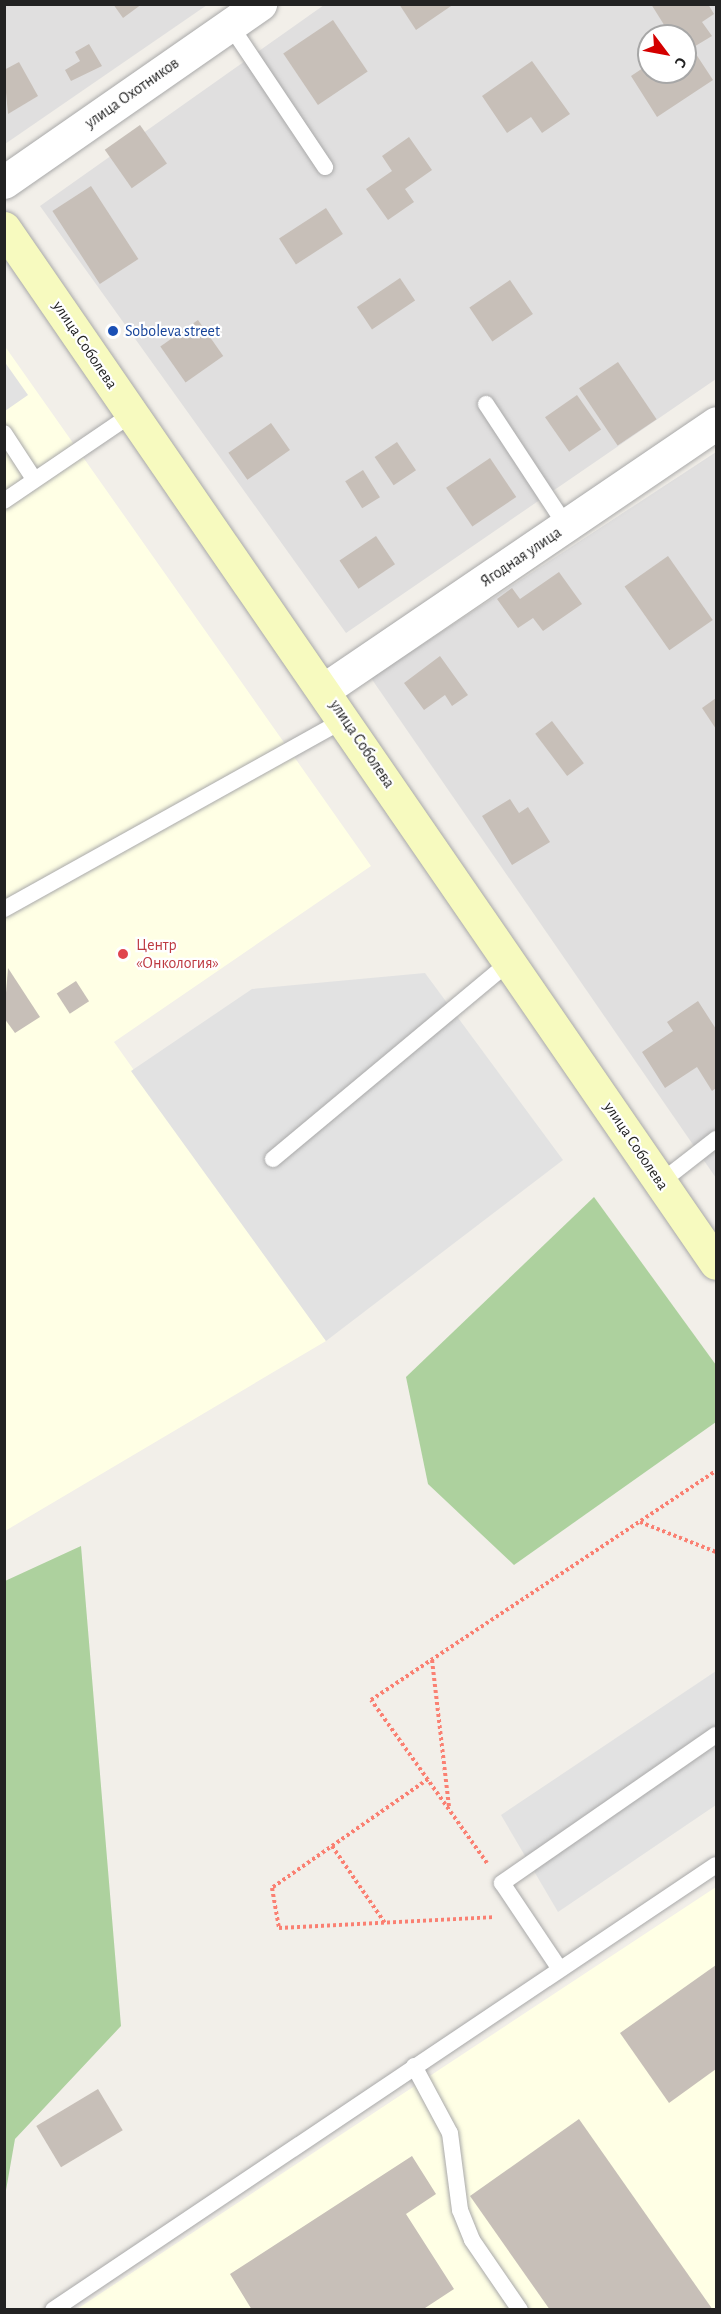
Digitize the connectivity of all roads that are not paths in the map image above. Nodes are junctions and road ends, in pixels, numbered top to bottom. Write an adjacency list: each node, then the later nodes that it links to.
1 (260, 4): 2 (street, улица Охотников)
2 (230, 26): 3 (lane); 4 (street, улица Охотников)
3 (325, 167)
4 (4, 182)
5 (4, 228): 7 (street, улица Соболева)
6 (486, 404): 12 (lane)
7 (132, 414): 10 (lane); 13 (street, улица Соболева)
8 (717, 423): 12 (street, Ягодная улица)
9 (4, 433): 10 (lane)
10 (34, 479): 11 (lane)
11 (4, 501)
12 (566, 526): 13 (street, Ягодная улица)
13 (325, 689): 14 (street, улица Соболева)
14 (345, 719): 15 (lane); 16 (street, улица Соболева)
15 (4, 909)
16 (511, 961): 18 (lane); 19 (street, улица Соболева)
17 (717, 1139): 19 (lane)
18 (273, 1159)
19 (661, 1182): 20 (street, улица Соболева)
20 (717, 1263)
21 (717, 1735): 23 (lane)
22 (717, 1864): 23 (lane)
23 (559, 1968): 24 (lane)
24 (414, 2066): 25 (lane); 26 (lane)
25 (53, 2310)
26 (520, 2310)

